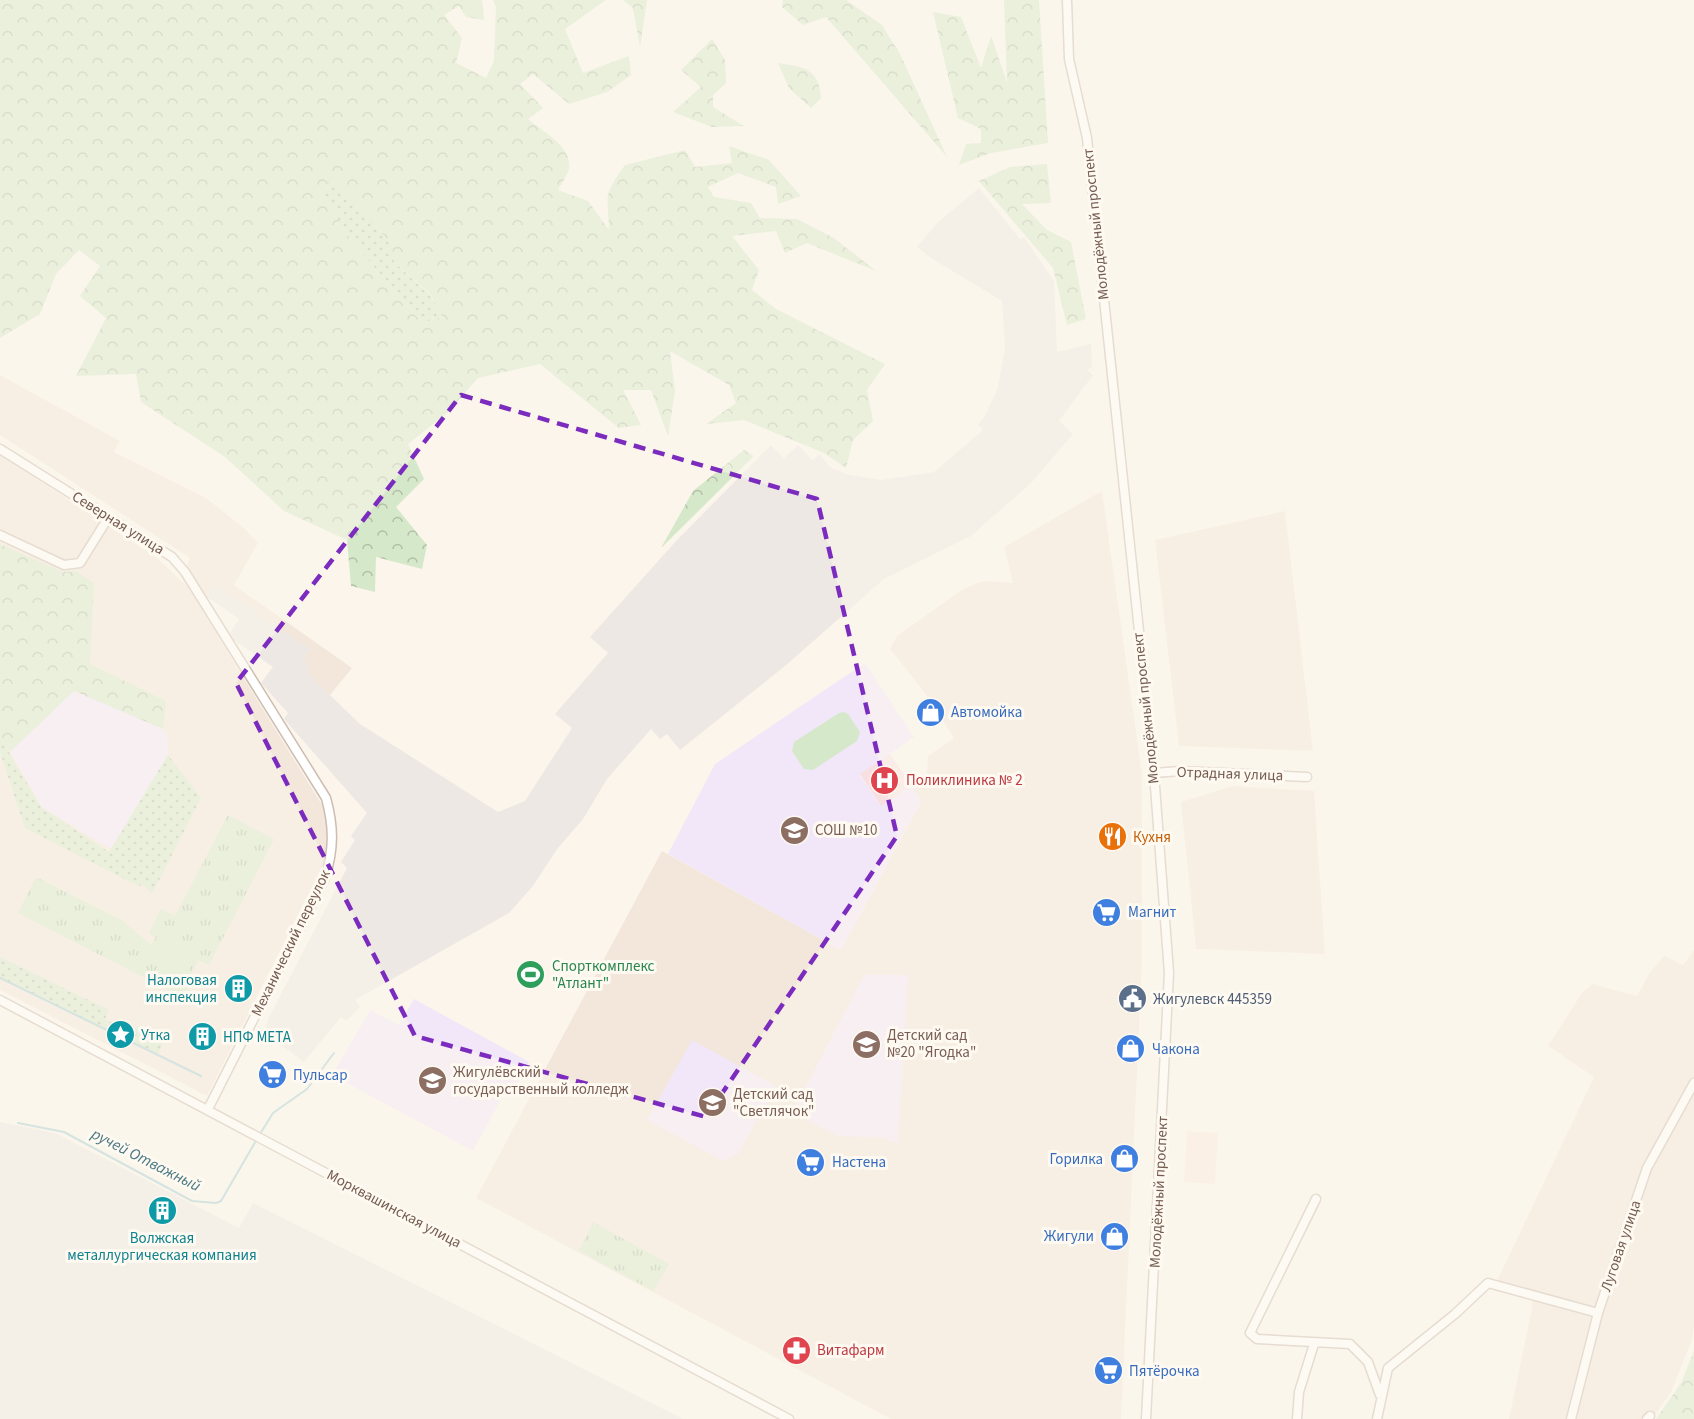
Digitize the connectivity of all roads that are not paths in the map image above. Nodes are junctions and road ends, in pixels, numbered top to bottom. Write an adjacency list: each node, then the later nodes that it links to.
1 (1067, 0): 6 (street, Молодёжный проспект)
2 (0, 449): 3 (street, Северная улица)
3 (108, 518): 4 (street); 5 (street, Северная улица)
4 (0, 535)
5 (232, 649): 10 (street, Механический переулок)
6 (1154, 773): 7 (street, Отрадная улица); 16 (street, Молодёжный проспект)
7 (1307, 777)
8 (0, 1000): 10 (street, Морквашинская улица)
9 (1694, 1083): 12 (street, Луговая улица)
10 (208, 1109): 15 (street, Морквашинская улица)
11 (1316, 1199): 13 (street)
12 (1598, 1313): 14 (street); 19 (street, Луговая улица)
13 (1314, 1344): 14 (street); 17 (street)
14 (1380, 1395): 18 (street)
15 (789, 1419)
16 (1146, 1419)
17 (1297, 1419)
18 (1377, 1419)
19 (1571, 1419)

